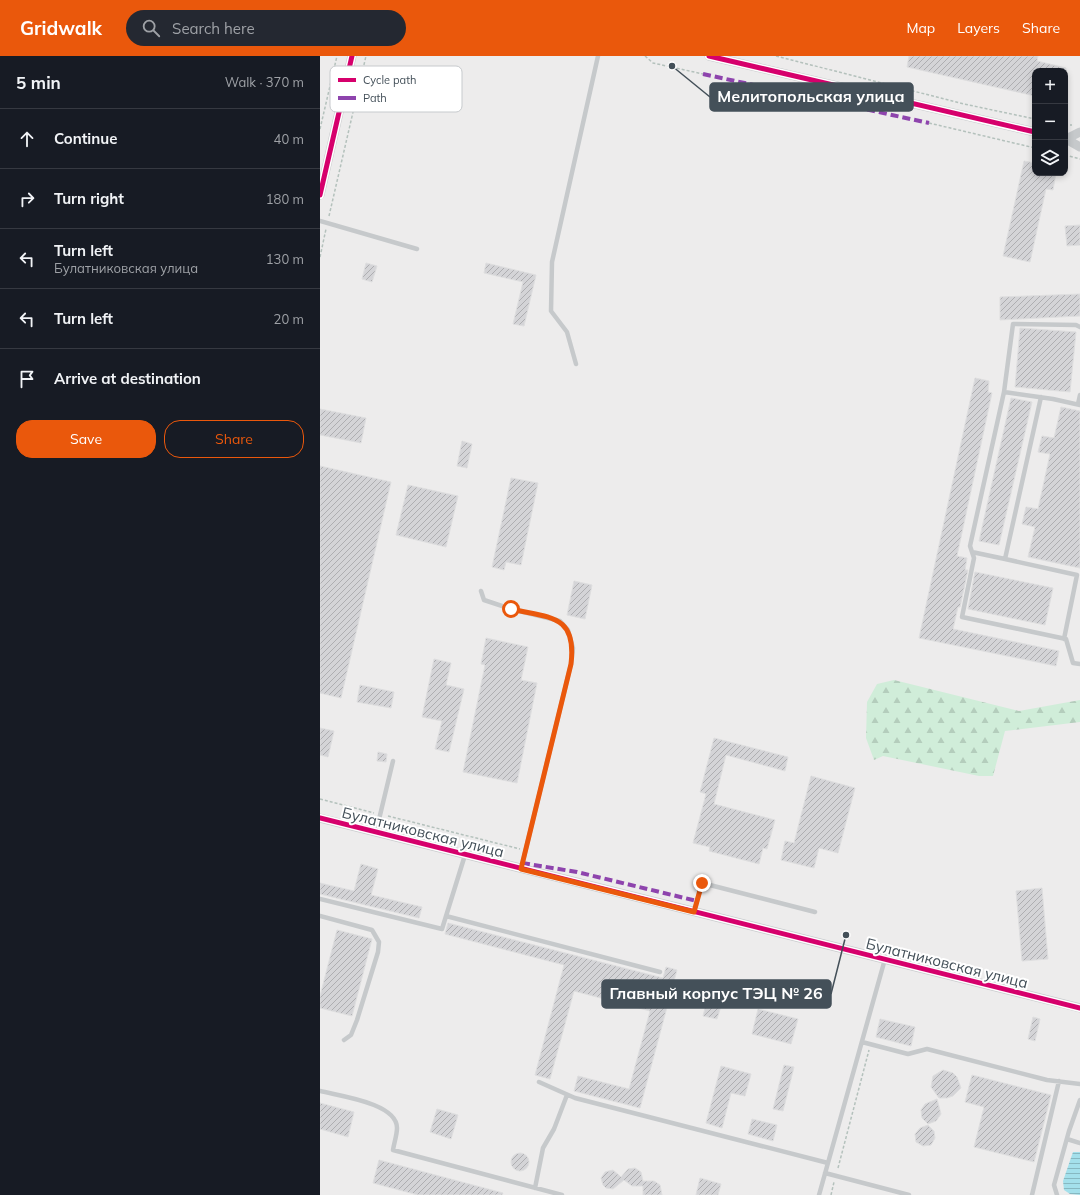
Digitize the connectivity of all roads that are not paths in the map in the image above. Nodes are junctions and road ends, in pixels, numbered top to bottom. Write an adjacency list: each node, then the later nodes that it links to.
1 (352, 56): 4 (street)
2 (598, 56): 17 (lane)
3 (709, 56): 6 (street)
4 (350, 66)
5 (339, 112): 13 (street)
6 (1032, 131)
7 (1080, 132): 8 (street)
8 (1068, 138)
9 (1068, 139): 11 (street)
10 (1068, 140): 12 (street)
11 (1080, 142)
12 (1080, 147)
13 (320, 195)
14 (320, 221): 15 (lane)
15 (417, 249)
16 (1080, 327): 18 (lane)
17 (576, 364)
18 (1004, 392): 20 (lane); 22 (lane)
19 (1080, 395): 21 (lane)
20 (1041, 397): 21 (lane); 23 (lane)
21 (1079, 404)
22 (972, 552): 23 (lane); 25 (lane)
23 (1005, 559): 25 (lane)
24 (481, 591): 31 (lane)
25 (1064, 639): 26 (lane)
26 (1080, 664)
27 (393, 761): 29 (lane)
28 (320, 818): 29 (street, Булатниковская улица)
29 (376, 832): 30 (street, Булатниковская улица)
30 (465, 855): 31 (street, Булатниковская улица); 36 (lane)
31 (521, 869): 33 (street, Булатниковская улица)
32 (320, 899): 36 (lane)
33 (694, 912): 34 (lane); 37 (street, Булатниковская улица)
34 (815, 912)
35 (320, 916): 40 (lane)
36 (446, 916): 38 (lane)
37 (885, 959): 39 (street, Булатниковская улица); 41 (lane)
38 (660, 972)
39 (1080, 1008)
40 (344, 1040)
41 (862, 1042): 42 (lane); 50 (lane)
42 (1059, 1081): 44 (lane); 56 (lane)
43 (539, 1082): 46 (lane)
44 (1080, 1084)
45 (320, 1091): 52 (lane)
46 (567, 1095): 50 (lane); 52 (lane)
47 (1080, 1100): 48 (lane)
48 (1067, 1139): 49 (lane); 57 (lane)
49 (1080, 1143)
50 (828, 1163): 51 (lane)
51 (825, 1173): 54 (lane); 55 (lane)
52 (535, 1188): 53 (lane)
53 (562, 1195)
54 (819, 1195)
55 (909, 1195)
56 (1032, 1195)
57 (1057, 1195)

